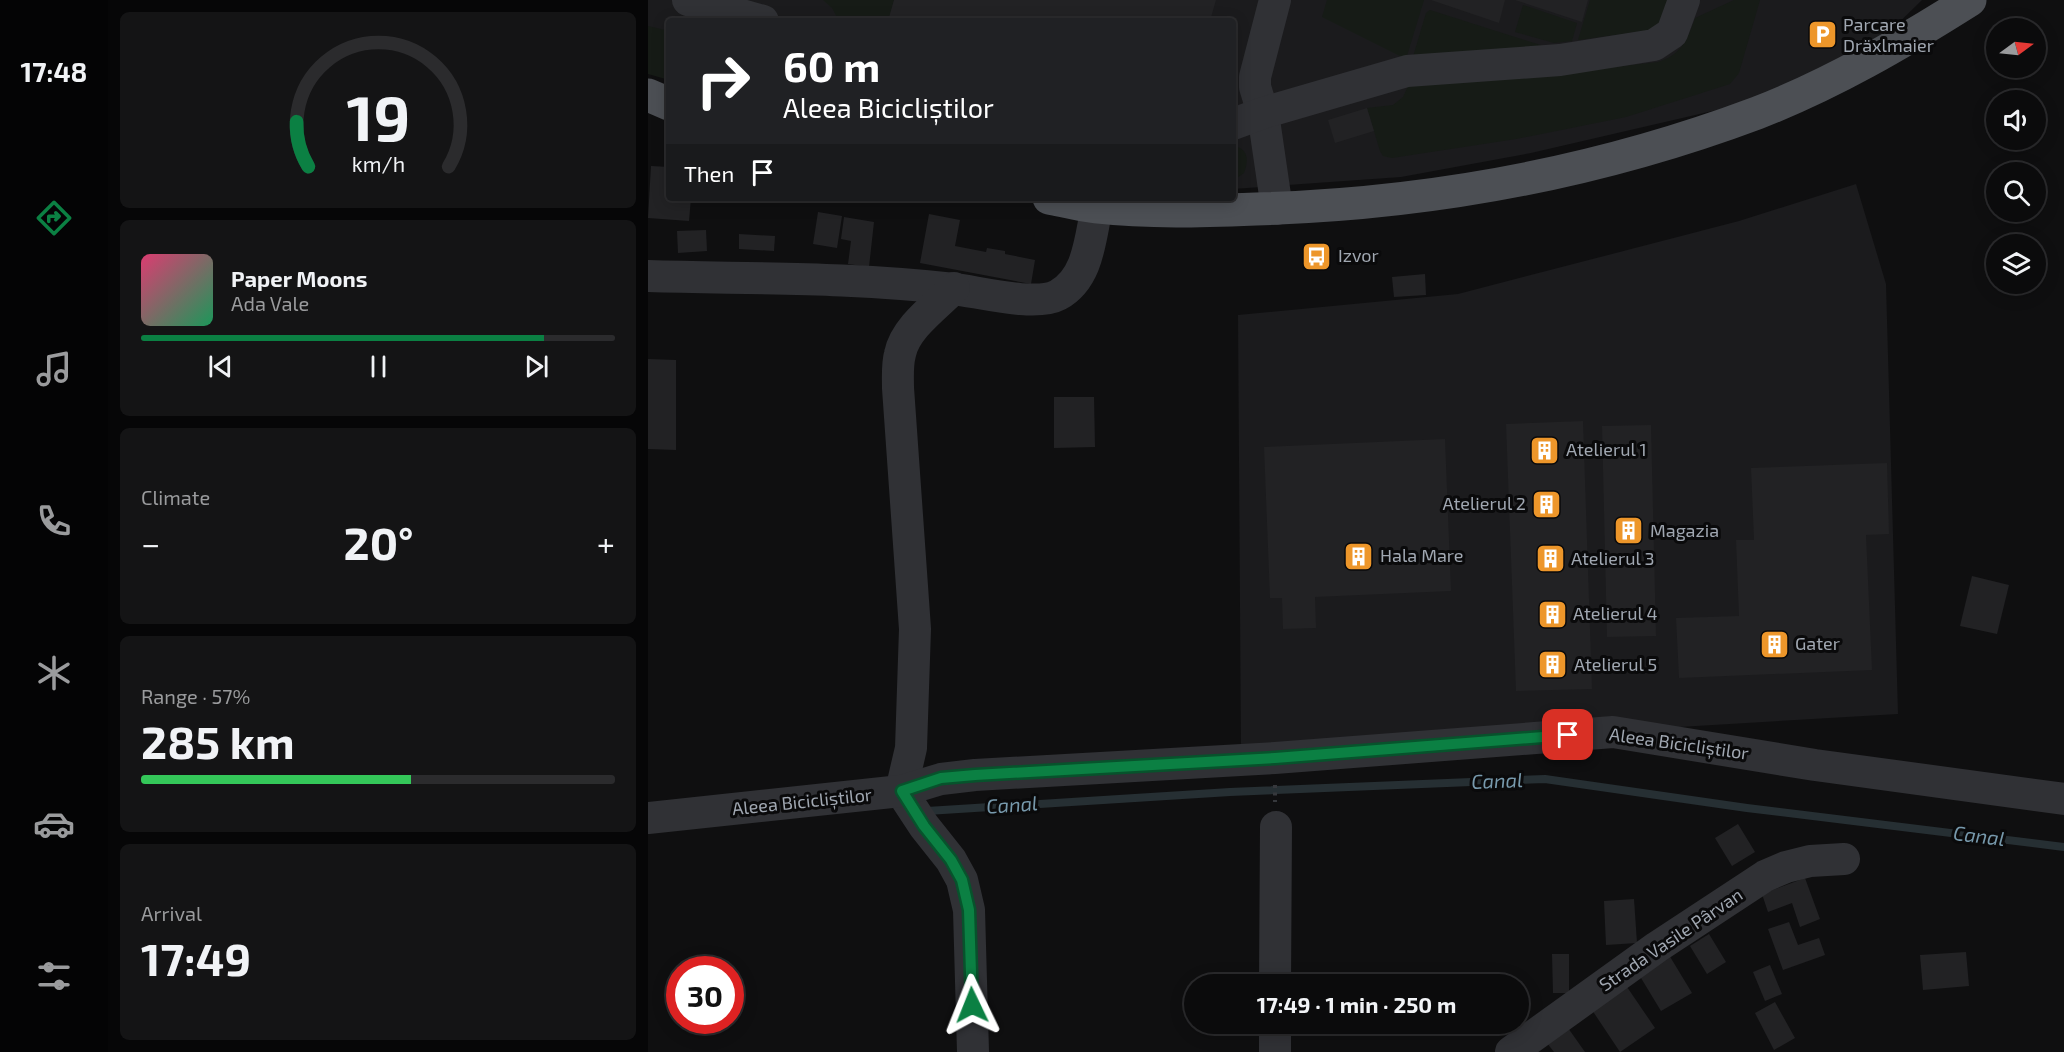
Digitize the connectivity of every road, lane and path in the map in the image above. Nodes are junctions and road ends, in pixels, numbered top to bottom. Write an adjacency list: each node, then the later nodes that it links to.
1 (688, 0): 5 (street)
2 (1275, 0): 8 (street)
3 (1684, 0): 8 (street)
4 (1970, 0): 14 (main road)
5 (751, 18)
6 (648, 95): 7 (main road)
7 (666, 103)
8 (1263, 113): 11 (street); 14 (street)
9 (648, 121): 10 (main road)
10 (666, 121)
11 (1236, 123)
12 (1065, 201): 13 (main road)
13 (1097, 207): 14 (main road); 16 (street)
14 (1277, 209)
15 (648, 276): 16 (street)
16 (954, 288): 18 (street)
17 (1275, 758): 18 (street, Aleea Bicicliștilor); 19 (street, Aleea Bicicliștilor); 21 (path)
18 (902, 791): 20 (street, Aleea Bicicliștilor); 25 (street)
19 (2064, 799)
20 (648, 818)
21 (1276, 827): 23 (street)
22 (1844, 859): 27 (street, Strada Vasile Pârvan)
23 (1275, 974)
24 (1275, 1034): 26 (street)
25 (973, 1052)
26 (1275, 1052)
27 (1511, 1052)

